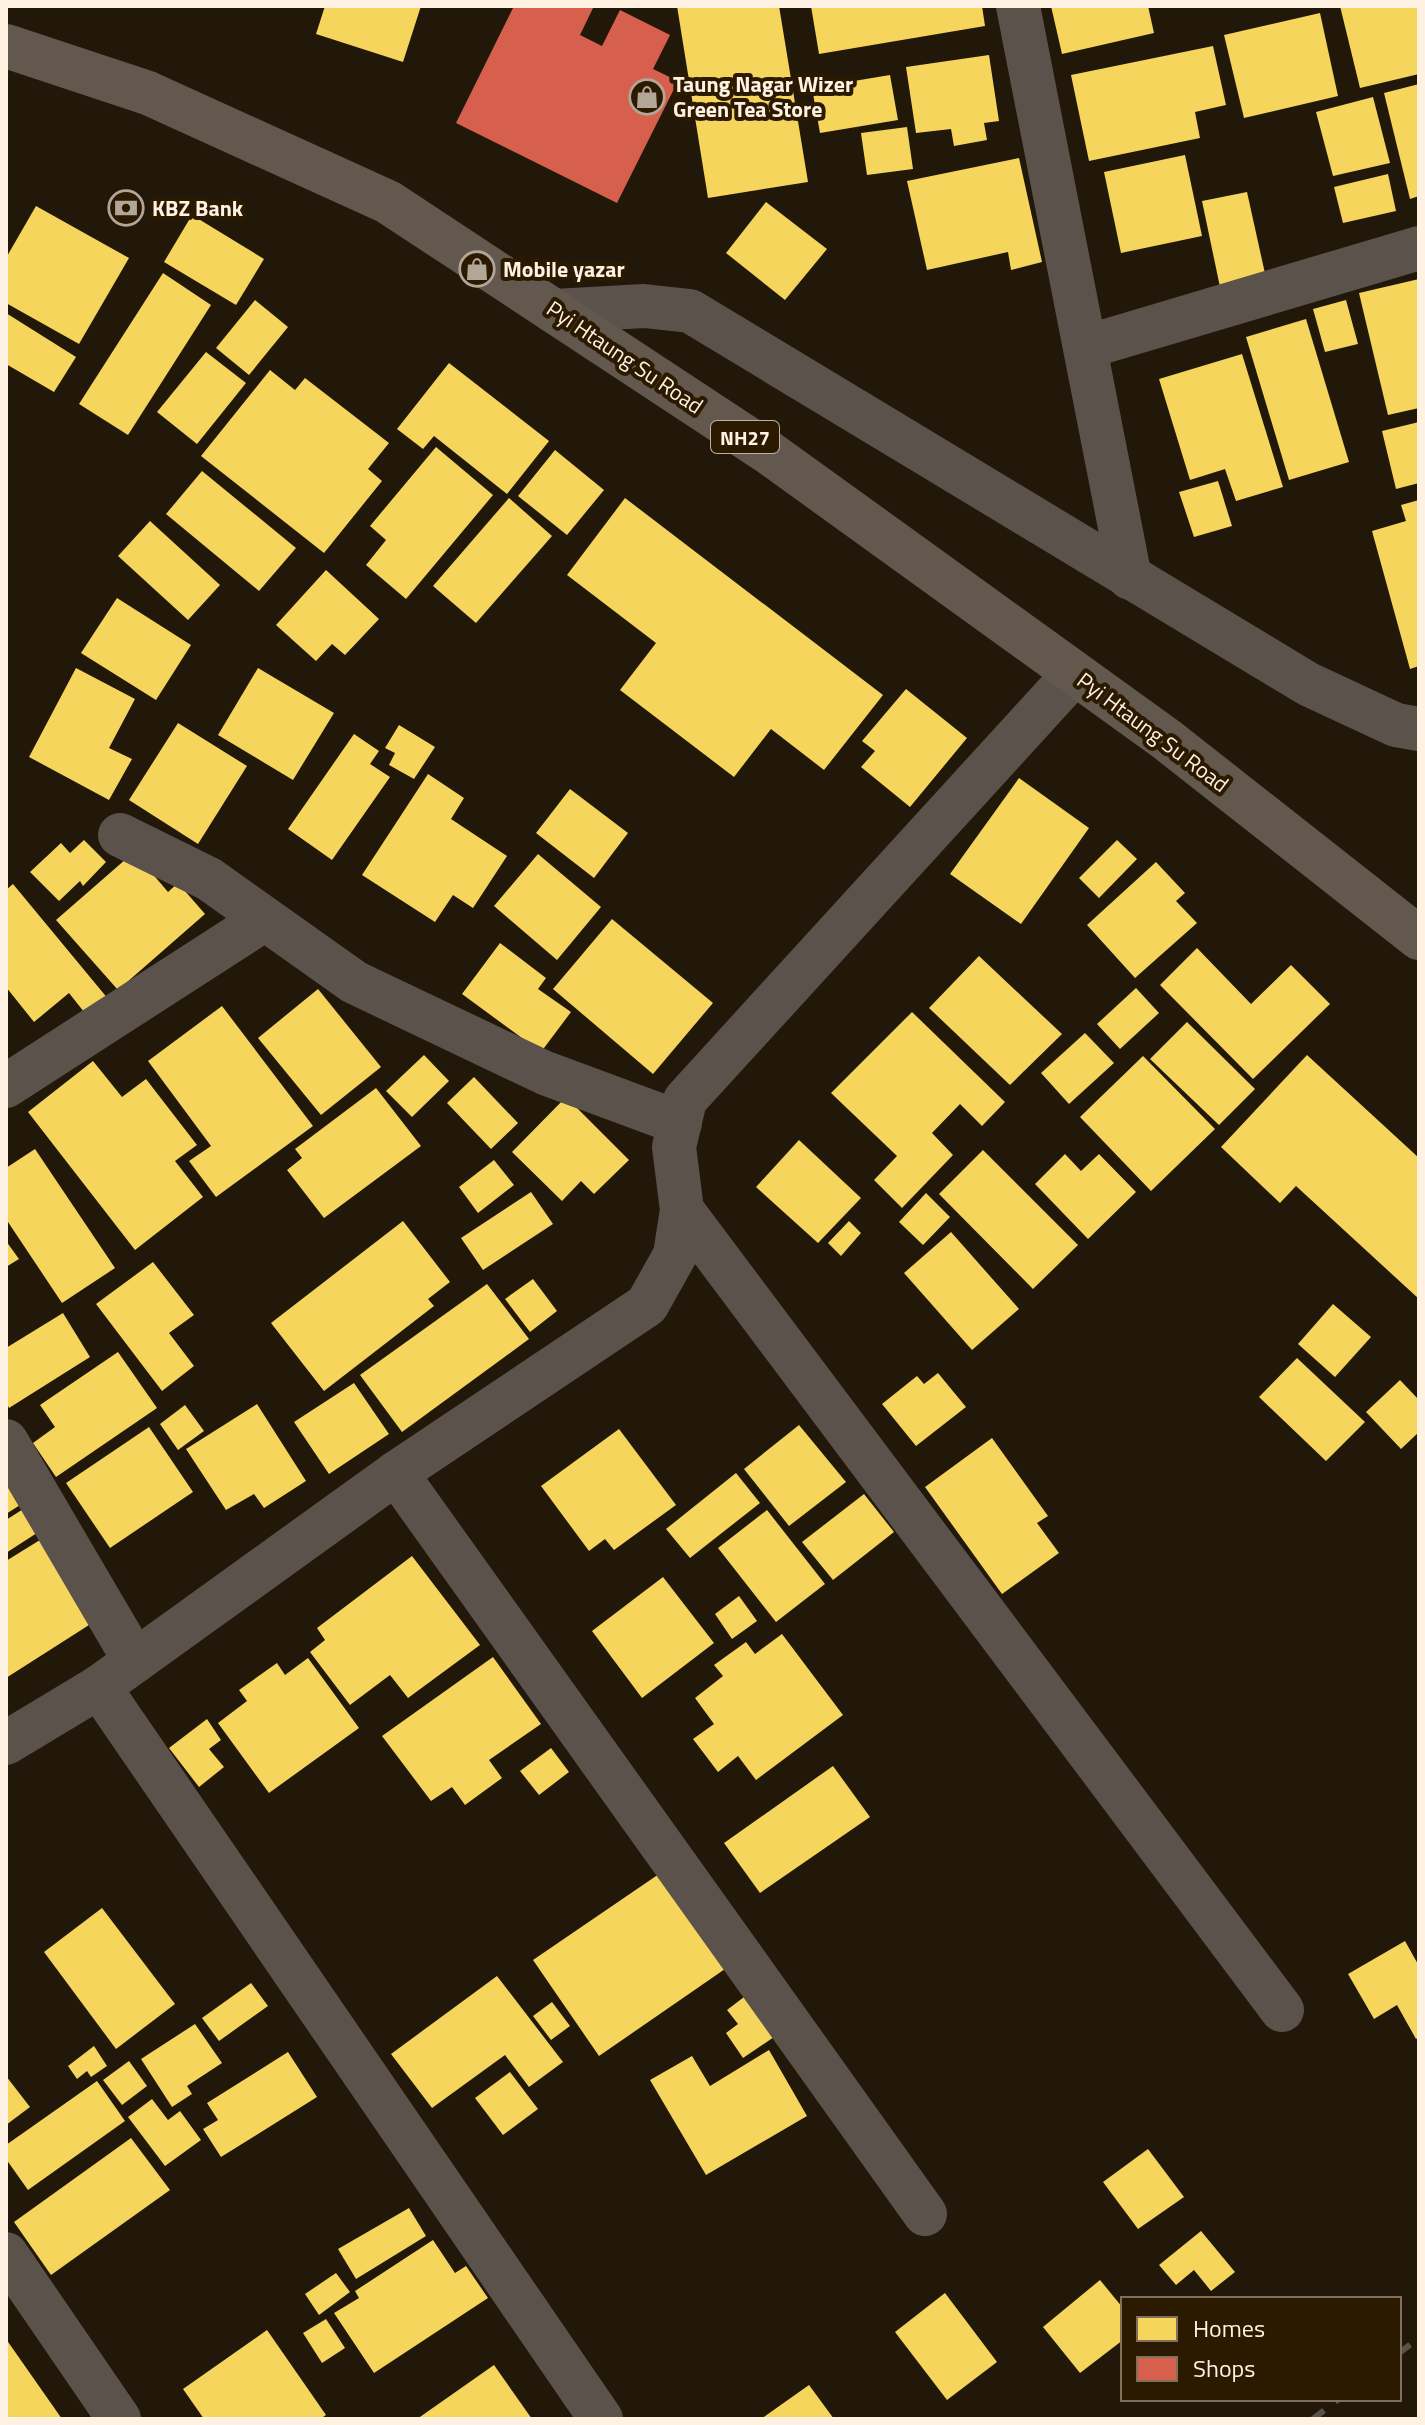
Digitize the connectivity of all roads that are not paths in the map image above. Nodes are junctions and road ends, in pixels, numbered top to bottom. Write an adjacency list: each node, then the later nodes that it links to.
1 (1018, 6): 5 (street)
2 (6, 46): 4 (highway, Pyi Htaung Su Road / NH27)
3 (1419, 248): 5 (street)
4 (554, 311): 6 (street); 7 (highway, Pyi Htaung Su Road / NH27)
5 (1086, 347): 6 (street)
6 (1130, 578): 8 (street)
7 (1074, 674): 11 (highway, Pyi Htaung Su Road / NH27); 13 (street)
8 (1419, 729)
9 (120, 835): 10 (street)
10 (265, 919): 12 (street); 13 (street)
11 (1419, 938)
12 (6, 1086)
13 (680, 1123): 14 (street)
14 (682, 1210): 16 (street); 20 (street)
15 (6, 1441): 17 (street)
16 (396, 1473): 17 (street); 21 (street)
17 (135, 1661): 18 (street)
18 (99, 1687): 19 (street); 24 (street)
19 (6, 1743)
20 (1282, 2010)
21 (925, 2214)
22 (6, 2254): 23 (street)
23 (119, 2419)
24 (601, 2419)

